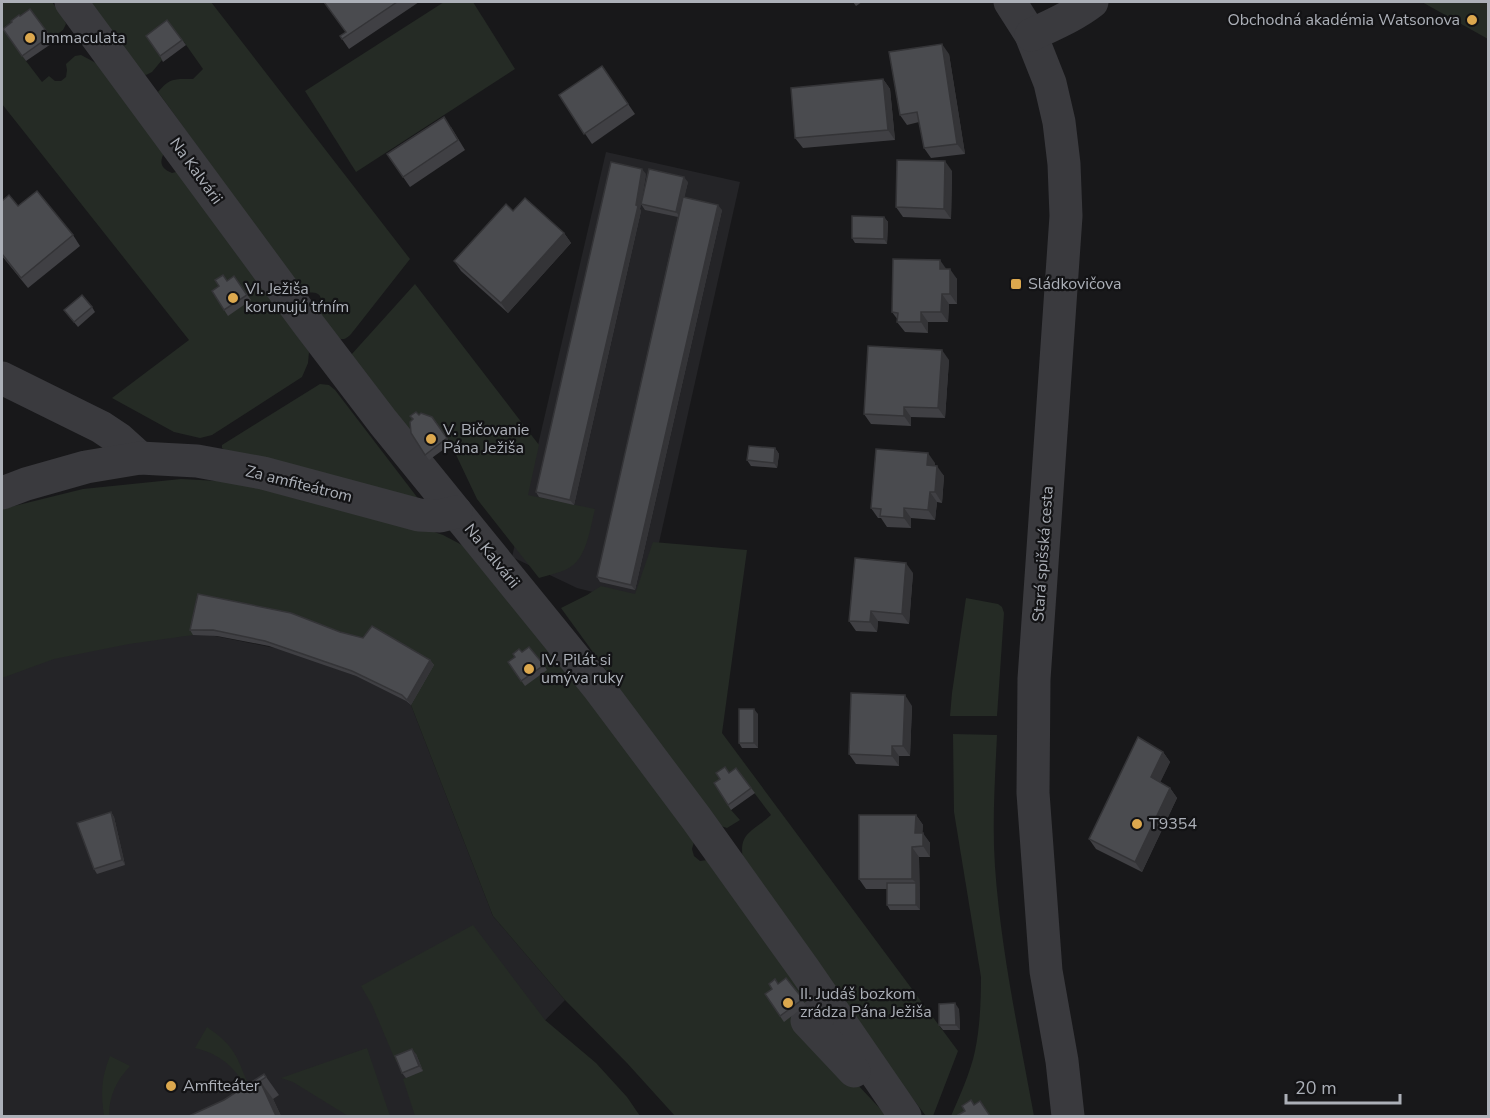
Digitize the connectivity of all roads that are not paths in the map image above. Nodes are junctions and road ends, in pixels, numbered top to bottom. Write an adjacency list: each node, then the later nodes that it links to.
1 (71, 2): 8 (street, Na Kalvárii)
2 (1010, 2): 4 (street, Stará spišská cesta)
3 (1092, 2): 4 (street)
4 (1031, 34): 12 (street, Stará spišská cesta)
5 (2, 378): 6 (street)
6 (140, 458): 7 (street, Za amfiteátrom); 8 (street, Za amfiteátrom)
7 (2, 493)
8 (456, 512): 9 (street, Na Kalvárii)
9 (829, 1006): 10 (street); 11 (street, Na Kalvárii)
10 (896, 1116)
11 (906, 1116)
12 (1068, 1116)

